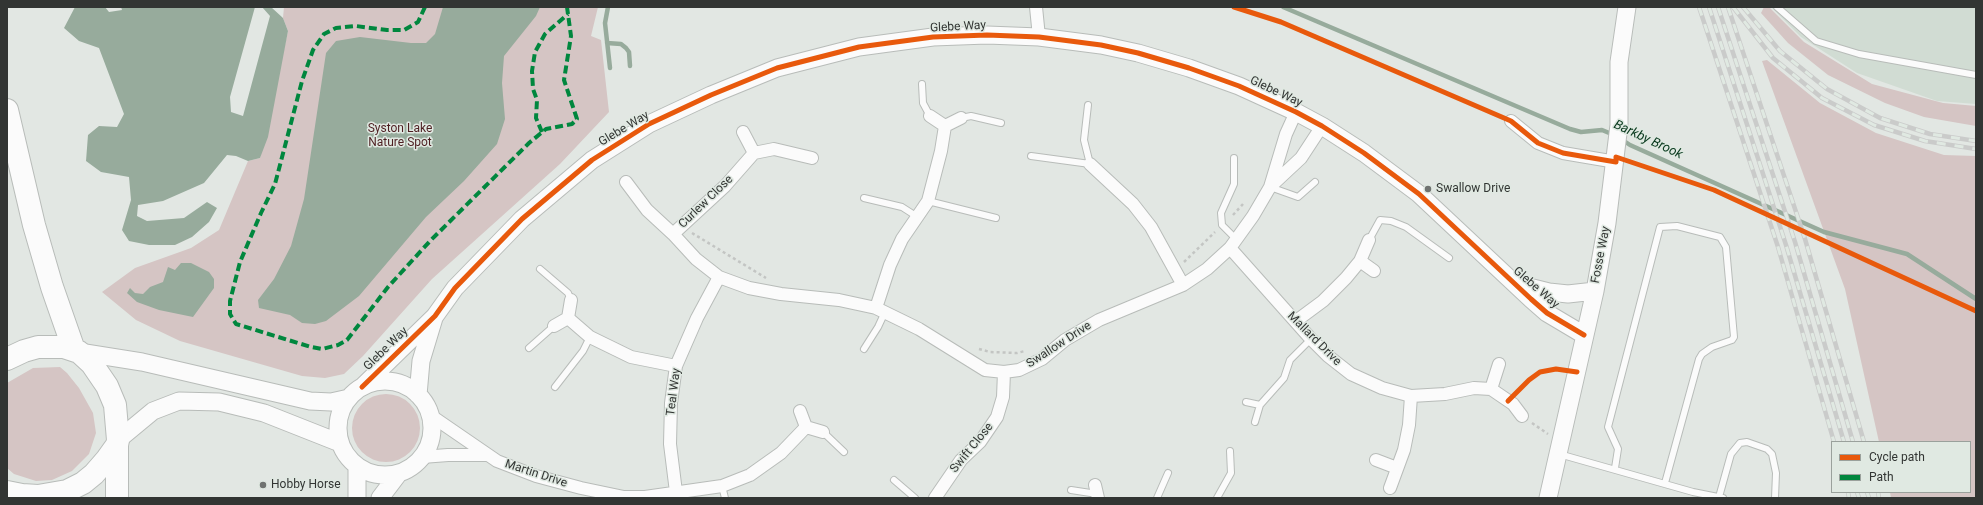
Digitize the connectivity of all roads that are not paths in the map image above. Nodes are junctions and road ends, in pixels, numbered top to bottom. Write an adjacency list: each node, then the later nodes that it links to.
1 (1036, 7): 4 (street)
2 (1627, 7): 18 (street, Fosse Way)
3 (1777, 7): 5 (lane)
4 (1039, 37): 9 (street, Glebe Way); 43 (street, Glebe Way)
5 (1976, 75)
6 (922, 84): 10 (lane)
7 (1088, 105): 22 (lane)
8 (7, 110): 52 (highway)
9 (1296, 112): 15 (street, Glebe Way); 25 (street, Swallow Drive)
10 (930, 116): 14 (street)
11 (961, 118): 13 (lane); 14 (street)
12 (1511, 121): 18 (street)
13 (1001, 123)
14 (945, 126): 27 (street)
15 (1322, 126): 25 (street, Swallow Drive); 38 (street, Glebe Way)
16 (743, 132): 17 (street)
17 (754, 153): 20 (street); 30 (street, Curlew Close)
18 (1616, 155): 40 (street, Fosse Way)
19 (1031, 156): 22 (lane)
20 (812, 158)
21 (1234, 158): 32 (lane)
22 (1090, 164): 39 (street)
23 (626, 182): 30 (street, Curlew Close)
24 (1315, 182): 25 (lane)
25 (1270, 187): 32 (street, Swallow Drive)
26 (864, 198): 28 (lane)
27 (928, 201): 28 (street); 29 (lane)
28 (916, 216): 42 (street)
29 (996, 218)
30 (673, 234): 37 (street, Curlew Close)
31 (1369, 240): 33 (lane); 34 (street)
32 (1233, 244): 39 (street, Swallow Drive); 45 (street, Mallard Drive)
33 (1449, 258)
34 (1360, 261): 36 (street); 45 (street)
35 (540, 269): 41 (lane)
36 (1374, 271)
37 (719, 277): 42 (street, Swallow Drive); 55 (street, Teal Way)
38 (1516, 284): 40 (street, Glebe Way); 47 (street, Glebe Way)
39 (1182, 285): 56 (street, Swallow Drive)
40 (1595, 291): 47 (street, Fosse Way)
41 (571, 300): 44 (street)
42 (880, 310): 51 (lane); 56 (street, Swallow Drive)
43 (435, 316): 57 (street, Glebe Way); 60 (street, Glebe Way)
44 (568, 318): 46 (street); 48 (street)
45 (1296, 321): 49 (street, Mallard Drive)
46 (554, 326): 50 (lane)
47 (1584, 335): 75 (street, Fosse Way)
48 (590, 337): 55 (street); 58 (lane)
49 (1311, 339): 61 (street, Mallard Drive); 64 (lane)
50 (529, 348)
51 (864, 349)
52 (76, 351): 53 (highway); 62 (street); 71 (highway)
53 (7, 359)
54 (1499, 364): 59 (street)
55 (676, 366): 89 (street, Teal Way)
56 (1004, 372): 99 (street, Swift Close)
57 (362, 387): 60 (street); 62 (street)
58 (555, 387)
59 (1491, 389): 61 (street, Mallard Drive); 67 (street)
60 (418, 395): 66 (street)
61 (1411, 396): 80 (street)
62 (349, 398): 72 (street)
63 (1246, 402): 64 (lane)
64 (1260, 405): 68 (lane)
65 (800, 411): 69 (street)
66 (430, 415): 76 (street, Martin Drive); 77 (street)
67 (1522, 416)
68 (1255, 422)
69 (806, 427): 70 (street); 86 (street, Martin Drive)
70 (823, 432): 74 (lane)
71 (117, 442): 72 (street); 91 (highway); 94 (highway)
72 (340, 443): 79 (street)
73 (1230, 451): 101 (lane)
74 (844, 452)
75 (1559, 454): 81 (lane); 102 (street, Fosse Way)
76 (485, 455): 77 (street, Martin Drive); 92 (street, Martin Drive)
77 (422, 457): 82 (street)
78 (1376, 460): 80 (street)
79 (357, 466): 82 (street); 95 (street)
80 (1397, 468): 87 (street)
81 (1615, 468): 85 (lane); 85 (lane)
82 (399, 473): 96 (street)
83 (1168, 473): 100 (lane)
84 (894, 480): 98 (lane)
85 (1665, 483): 93 (lane)
86 (722, 486): 89 (street, Martin Drive); 97 (lane)
87 (1390, 488)
88 (1071, 490): 90 (lane)
89 (676, 492): 92 (street, Martin Drive)
90 (1096, 492)
91 (10, 494)
92 (624, 497)
93 (1721, 497): 103 (lane)
94 (117, 498)
95 (357, 498)
96 (380, 498)
97 (725, 498)
98 (914, 498)
99 (935, 498)
100 (1157, 498)
101 (1217, 498)
102 (1548, 498)
103 (1775, 498)

